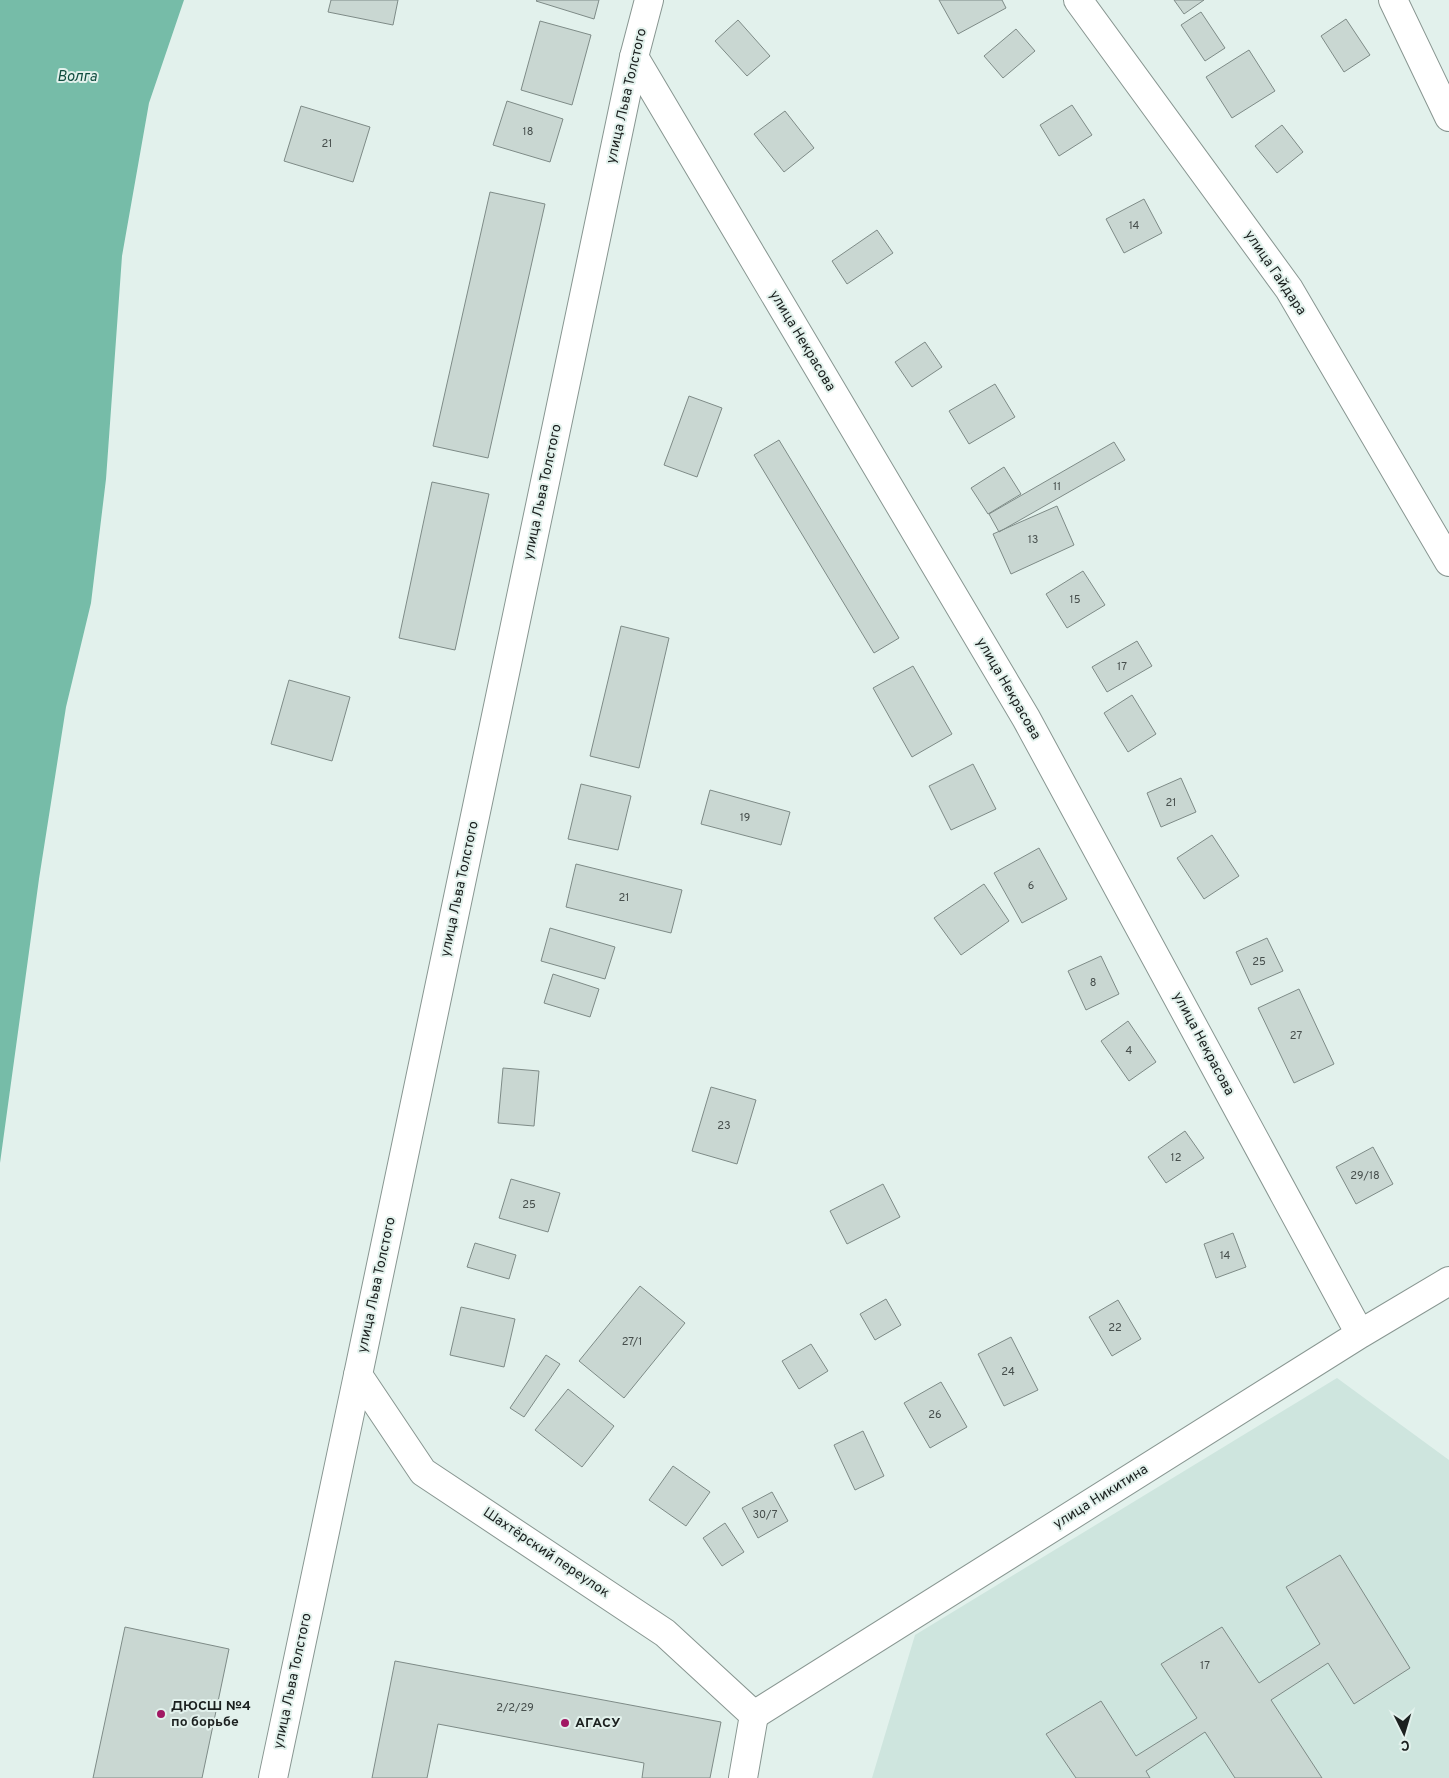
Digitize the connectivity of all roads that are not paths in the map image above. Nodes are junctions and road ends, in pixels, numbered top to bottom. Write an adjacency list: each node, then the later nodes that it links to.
1 (649, 0): 4 (street, улица Льва Толстого)
2 (1078, 0): 6 (street, улица Гайдара)
3 (1393, 0): 5 (street)
4 (634, 57): 8 (street, улица Некрасова); 9 (street, улица Льва Толстого)
5 (1449, 117)
6 (1449, 562)
7 (1449, 1281): 8 (street, улица Никитина)
8 (1360, 1334): 10 (street, улица Никитина)
9 (358, 1375): 10 (street, Шахтёрский переулок); 11 (street, улица Льва Толстого)
10 (754, 1715): 12 (street)
11 (273, 1778)
12 (743, 1778)

